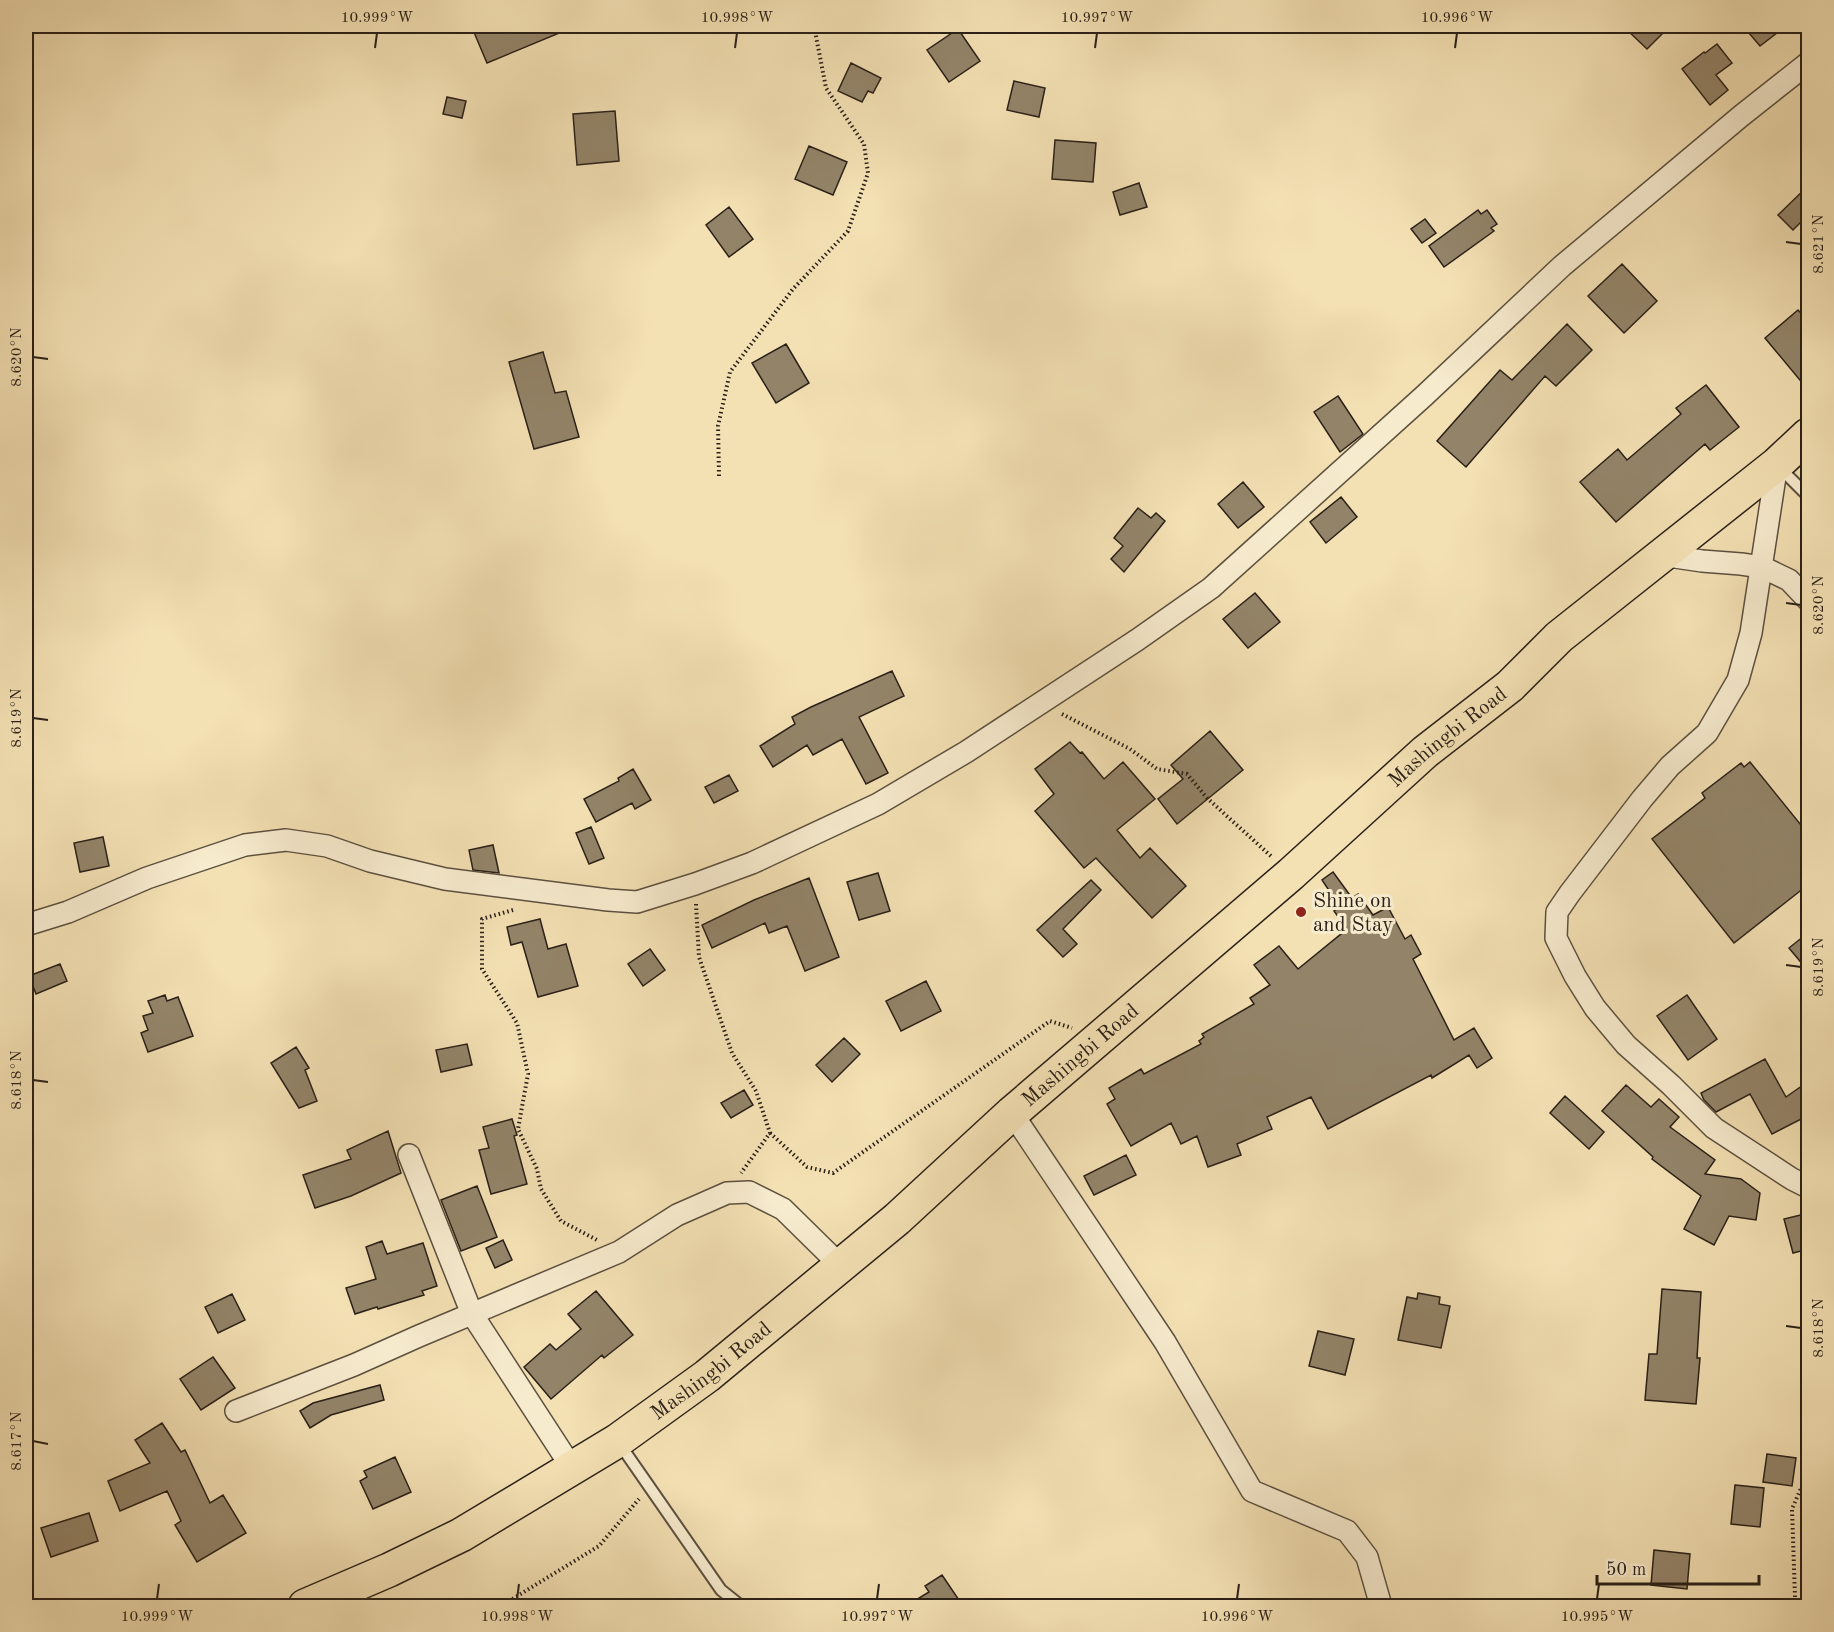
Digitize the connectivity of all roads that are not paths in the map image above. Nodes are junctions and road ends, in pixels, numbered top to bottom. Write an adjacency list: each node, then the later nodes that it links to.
1 (1809, 63): 8 (street)
2 (1809, 435): 3 (main road, Mashingbi Road)
3 (1777, 464): 4 (lane); 5 (main road, Mashingbi Road); 6 (street)
4 (1809, 496)
5 (1661, 555): 6 (street); 9 (main road, Mashingbi Road)
6 (1762, 567): 7 (street); 11 (street)
7 (1809, 600)
8 (26, 925)
9 (1012, 1113): 12 (main road, Mashingbi Road); 19 (street)
10 (409, 1155): 13 (street)
11 (1809, 1187)
12 (840, 1265): 13 (street); 15 (main road, Mashingbi Road)
13 (472, 1314): 14 (street); 16 (street)
14 (236, 1411)
15 (617, 1441): 16 (main road, Mashingbi Road); 18 (lane)
16 (572, 1468): 17 (main road, Mashingbi Road)
17 (305, 1606)
18 (741, 1606)
19 (1381, 1606)

